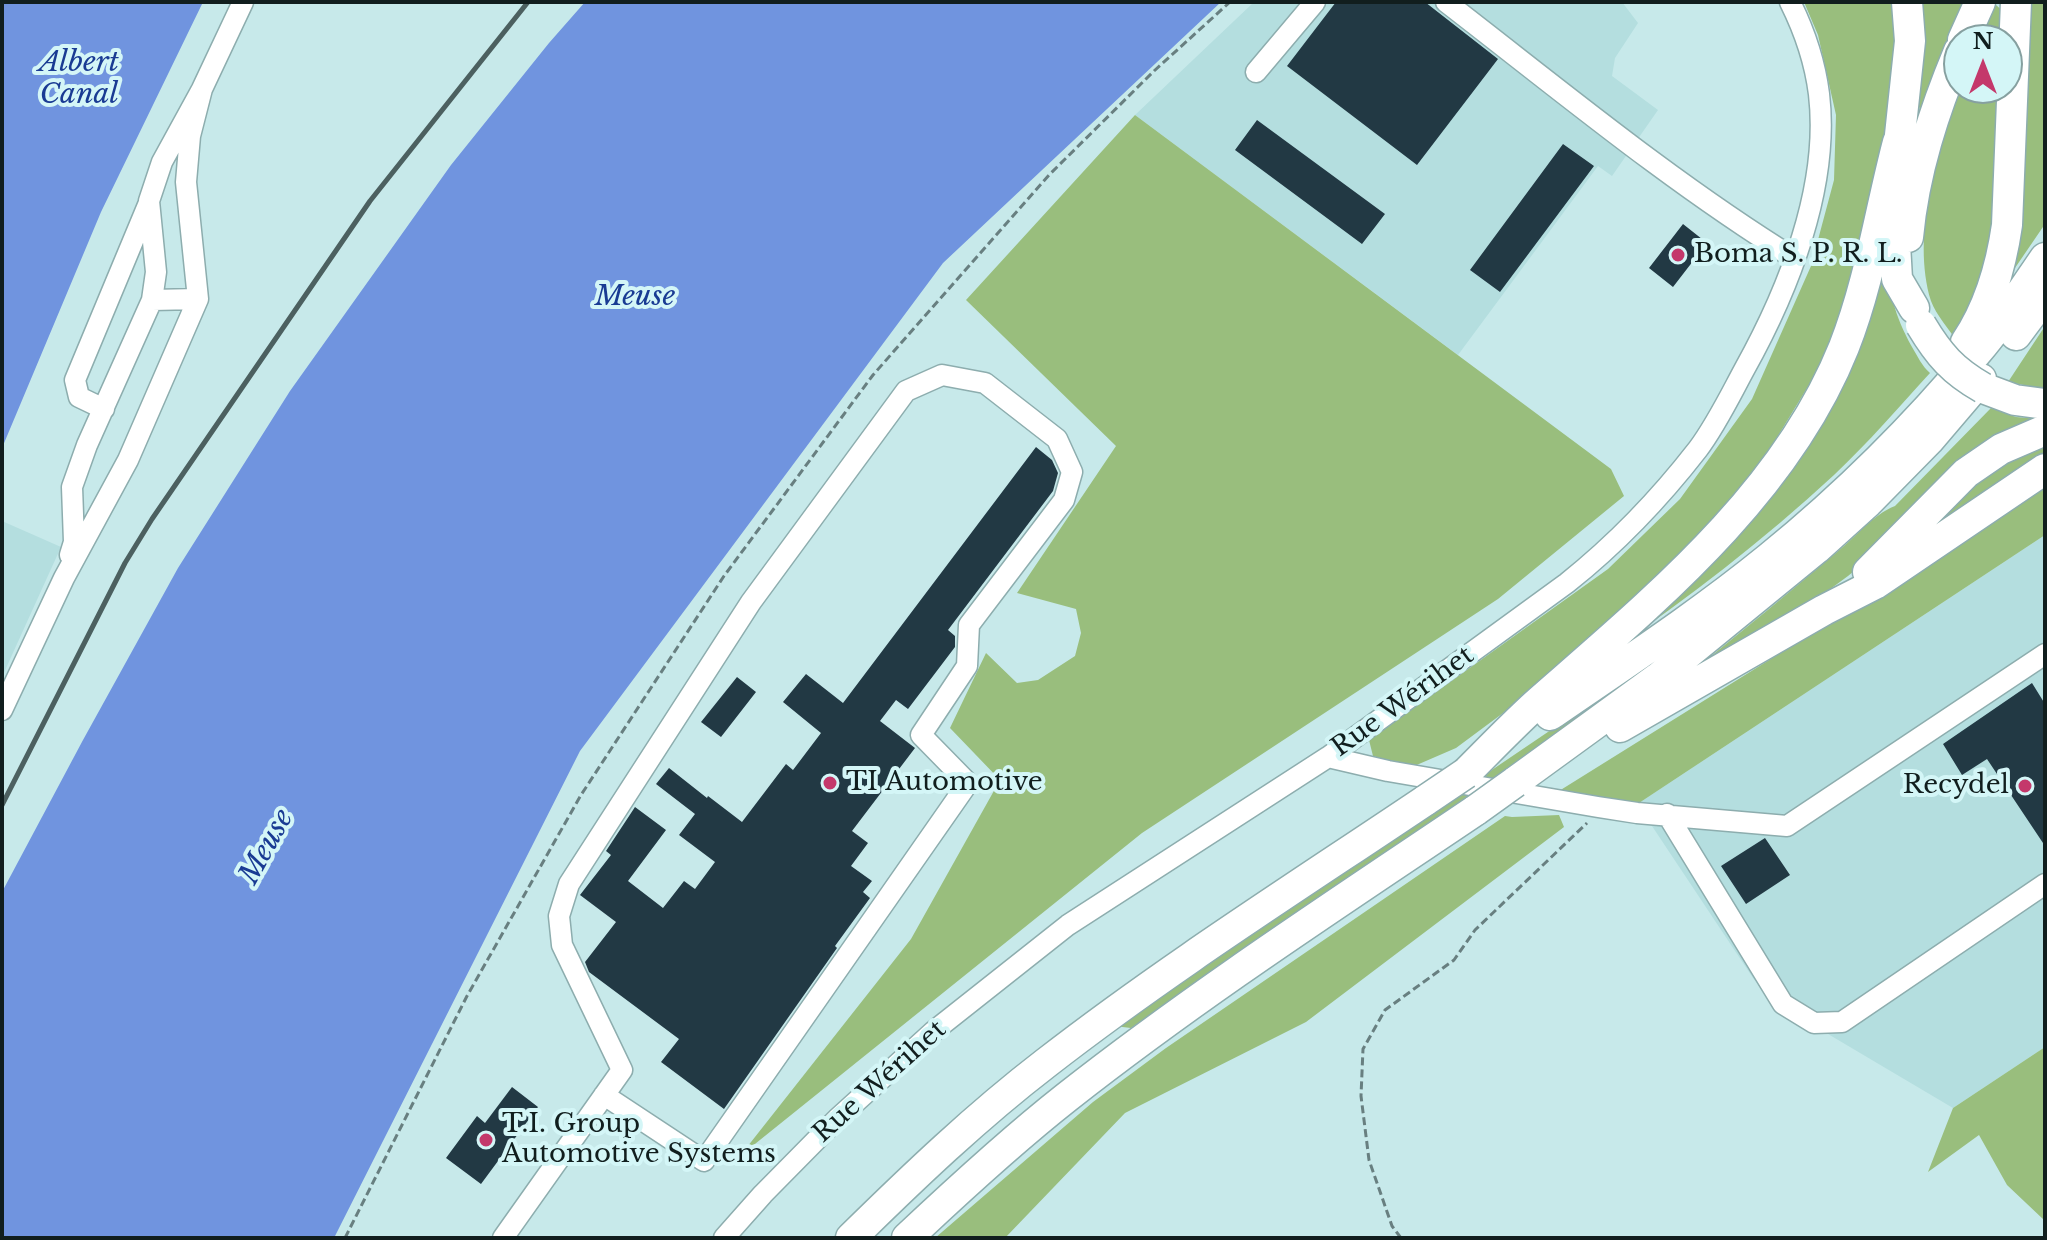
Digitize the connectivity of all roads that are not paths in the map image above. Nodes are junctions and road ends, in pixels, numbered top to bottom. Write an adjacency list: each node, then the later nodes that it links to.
1 (243, 2): 10 (street)
2 (1315, 2): 9 (street)
3 (1446, 2): 15 (street)
4 (1790, 2): 15 (street, Rue Wérihet)
5 (1907, 2): 12 (highway)
6 (1980, 2): 8 (highway)
7 (2016, 2): 22 (highway)
8 (1970, 24)
9 (1256, 72)
10 (202, 89): 13 (street); 17 (street)
11 (1943, 93): 19 (highway)
12 (1898, 142): 19 (highway); 30 (highway)
13 (149, 201): 18 (street); 21 (street)
14 (2045, 258): 22 (highway)
15 (1795, 259): 29 (street, Rue Wérihet)
16 (2045, 296): 31 (highway)
17 (198, 299): 18 (street); 25 (street)
18 (152, 300): 21 (street)
19 (1918, 317): 20 (highway, bridge)
20 (2045, 404)
21 (104, 409): 25 (street)
22 (1907, 430): 30 (highway)
23 (2045, 430): 26 (highway)
24 (2045, 469): 26 (highway)
25 (64, 578): 28 (street)
26 (1824, 610): 31 (highway)
27 (2045, 654): 32 (street)
28 (2, 710)
29 (1328, 757): 32 (street); 36 (street, Rue Wérihet)
30 (1466, 773): 37 (highway, bridge)
31 (1517, 781): 38 (highway, bridge)
32 (1667, 814): 33 (street)
33 (2045, 884)
34 (604, 1095): 34 (street); 35 (street)
35 (503, 1238)
36 (724, 1238)
37 (851, 1238)
38 (907, 1238)

